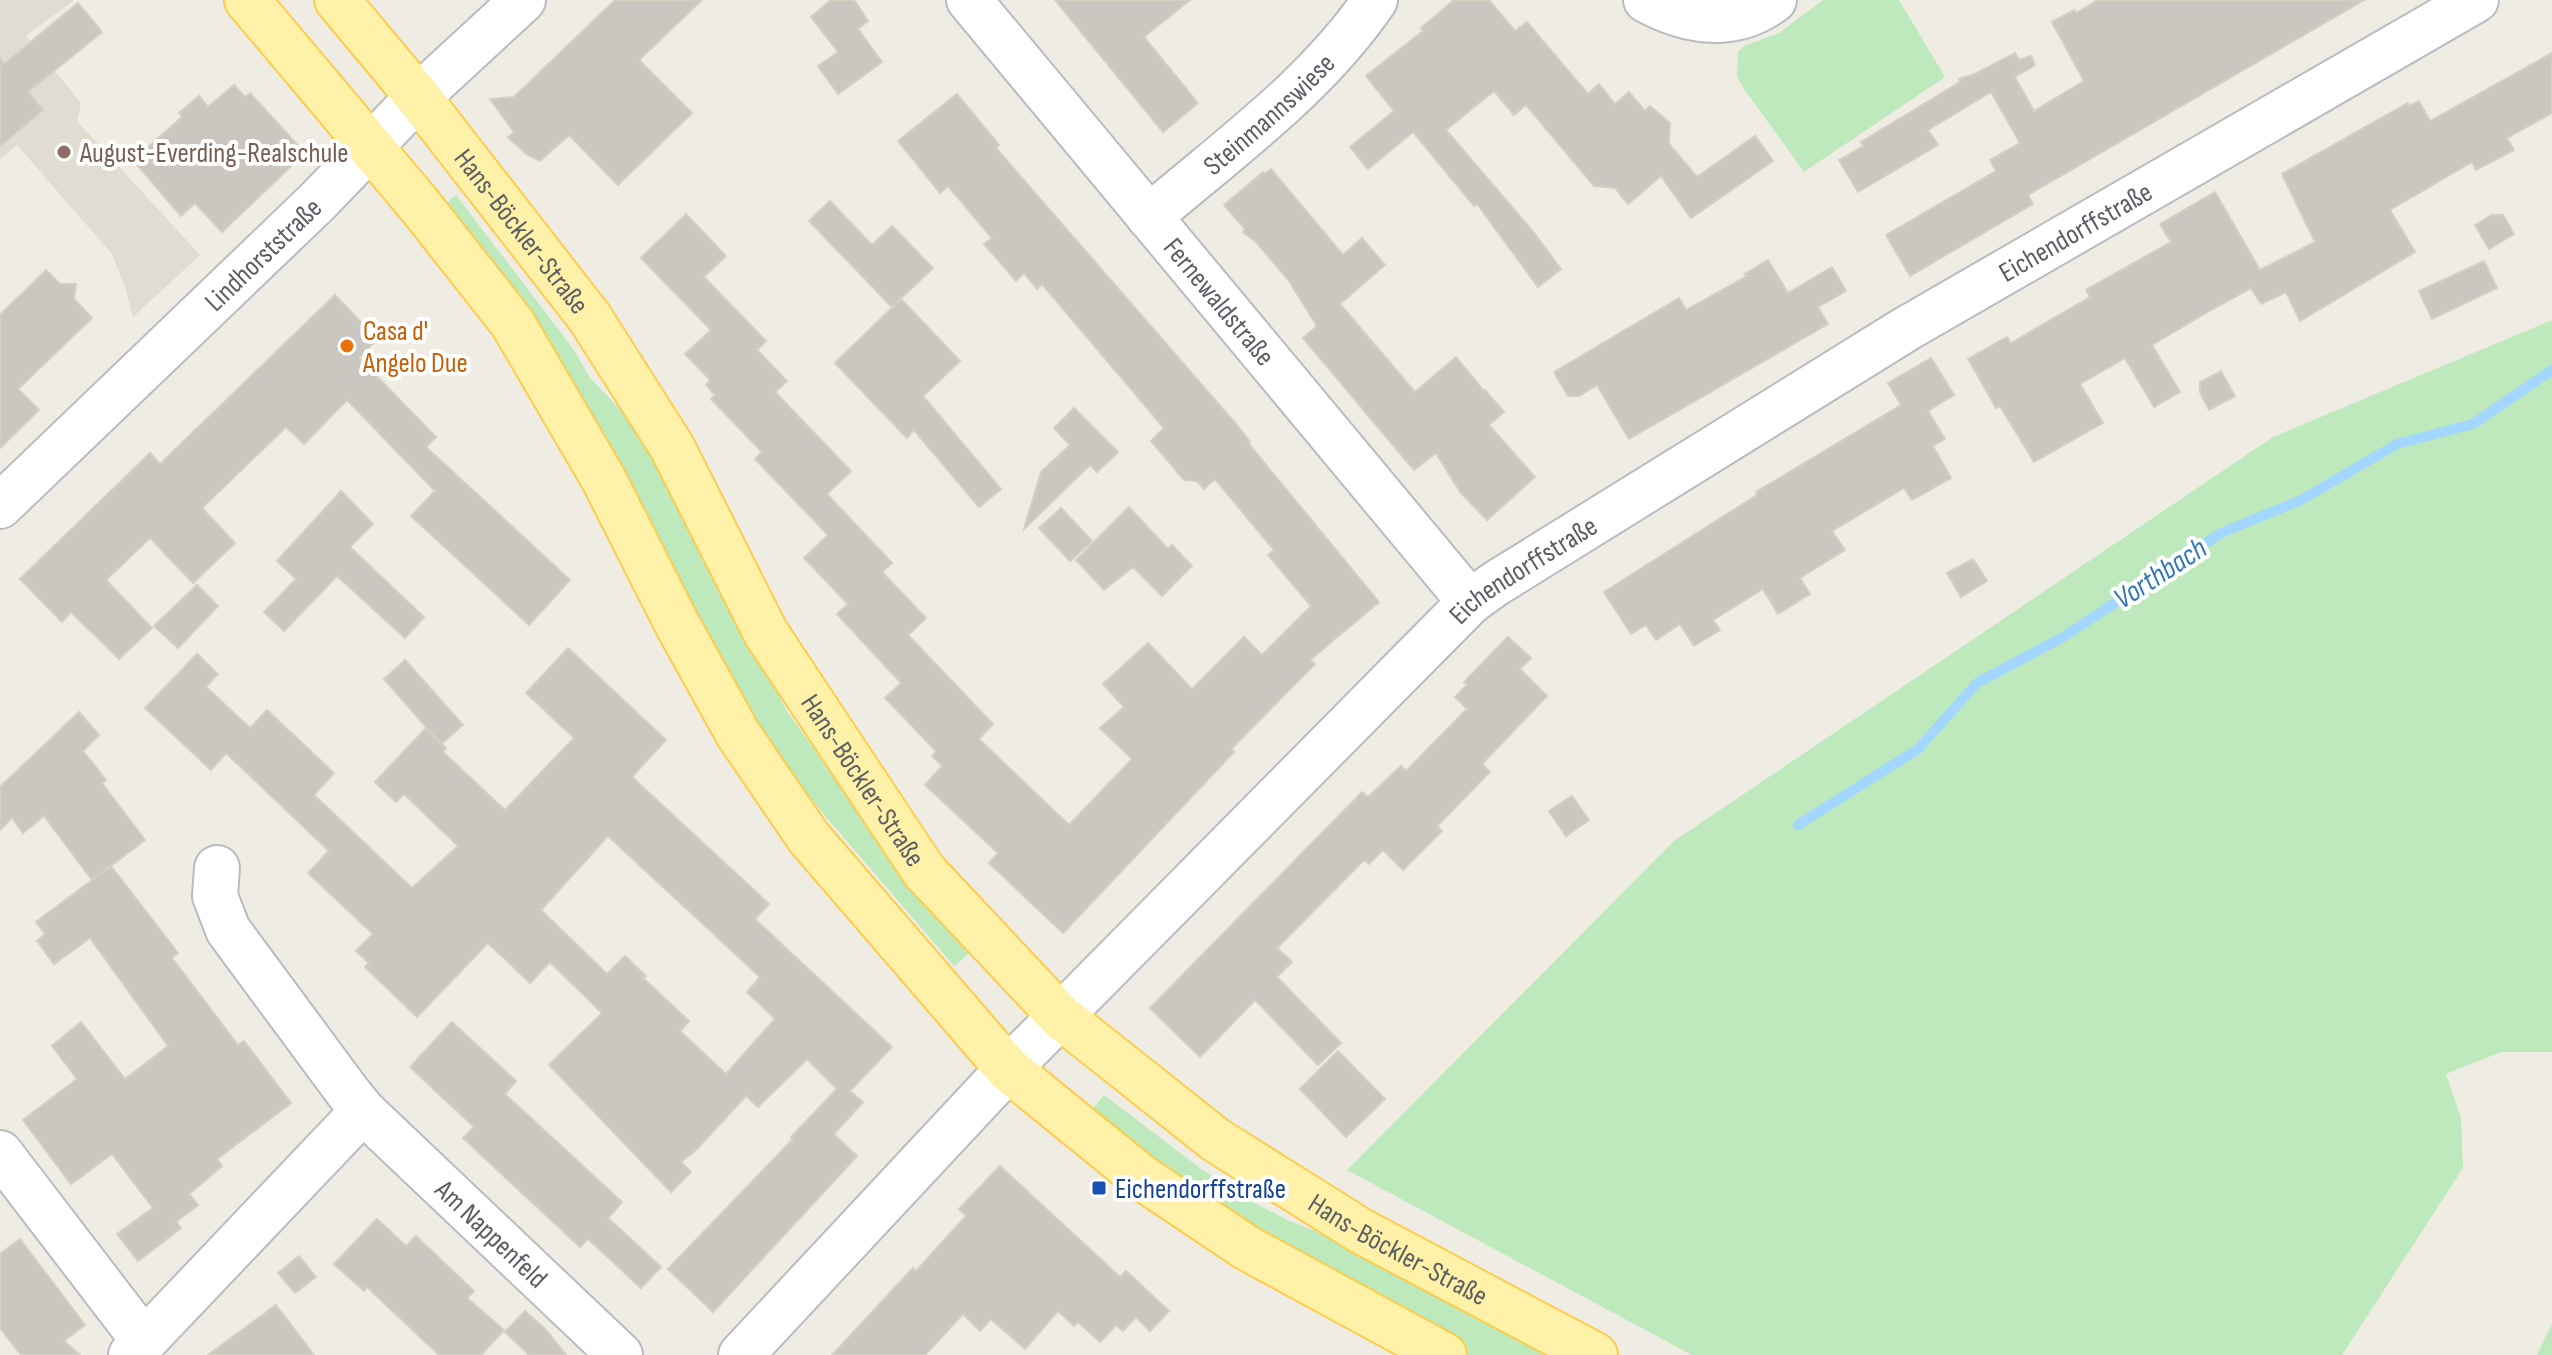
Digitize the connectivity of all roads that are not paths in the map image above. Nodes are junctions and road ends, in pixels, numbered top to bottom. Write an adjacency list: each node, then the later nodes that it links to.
1 (247, 0): 10 (main road)
2 (337, 0): 9 (main road, Hans-Böckler-Straße)
3 (523, 0): 9 (street, Lindhorststraße)
4 (969, 0): 11 (street, Fernewaldstraße)
5 (1375, 0): 11 (street, Steinmannswiese)
6 (1646, 0): 7 (street)
7 (1774, 0)
8 (2476, 0): 13 (street, Eichendorffstraße)
9 (418, 97): 10 (street, Lindhorststraße); 15 (main road, Hans-Böckler-Straße)
10 (371, 148): 12 (street, Lindhorststraße); 16 (main road)
11 (1149, 217): 13 (street, Fernewaldstraße)
12 (0, 506)
13 (1470, 602): 15 (street, Eichendorffstraße)
14 (217, 868): 17 (street, Am Nappenfeld)
15 (1061, 1017): 16 (street, Eichendorffstraße); 23 (main road, Hans-Böckler-Straße)
16 (1008, 1069): 21 (street, Eichendorffstraße); 22 (main road)
17 (363, 1111): 19 (street); 20 (street, Am Nappenfeld)
18 (0, 1153): 19 (street)
19 (138, 1348)
20 (620, 1355)
21 (741, 1355)
22 (1444, 1355)
23 (1595, 1355)

